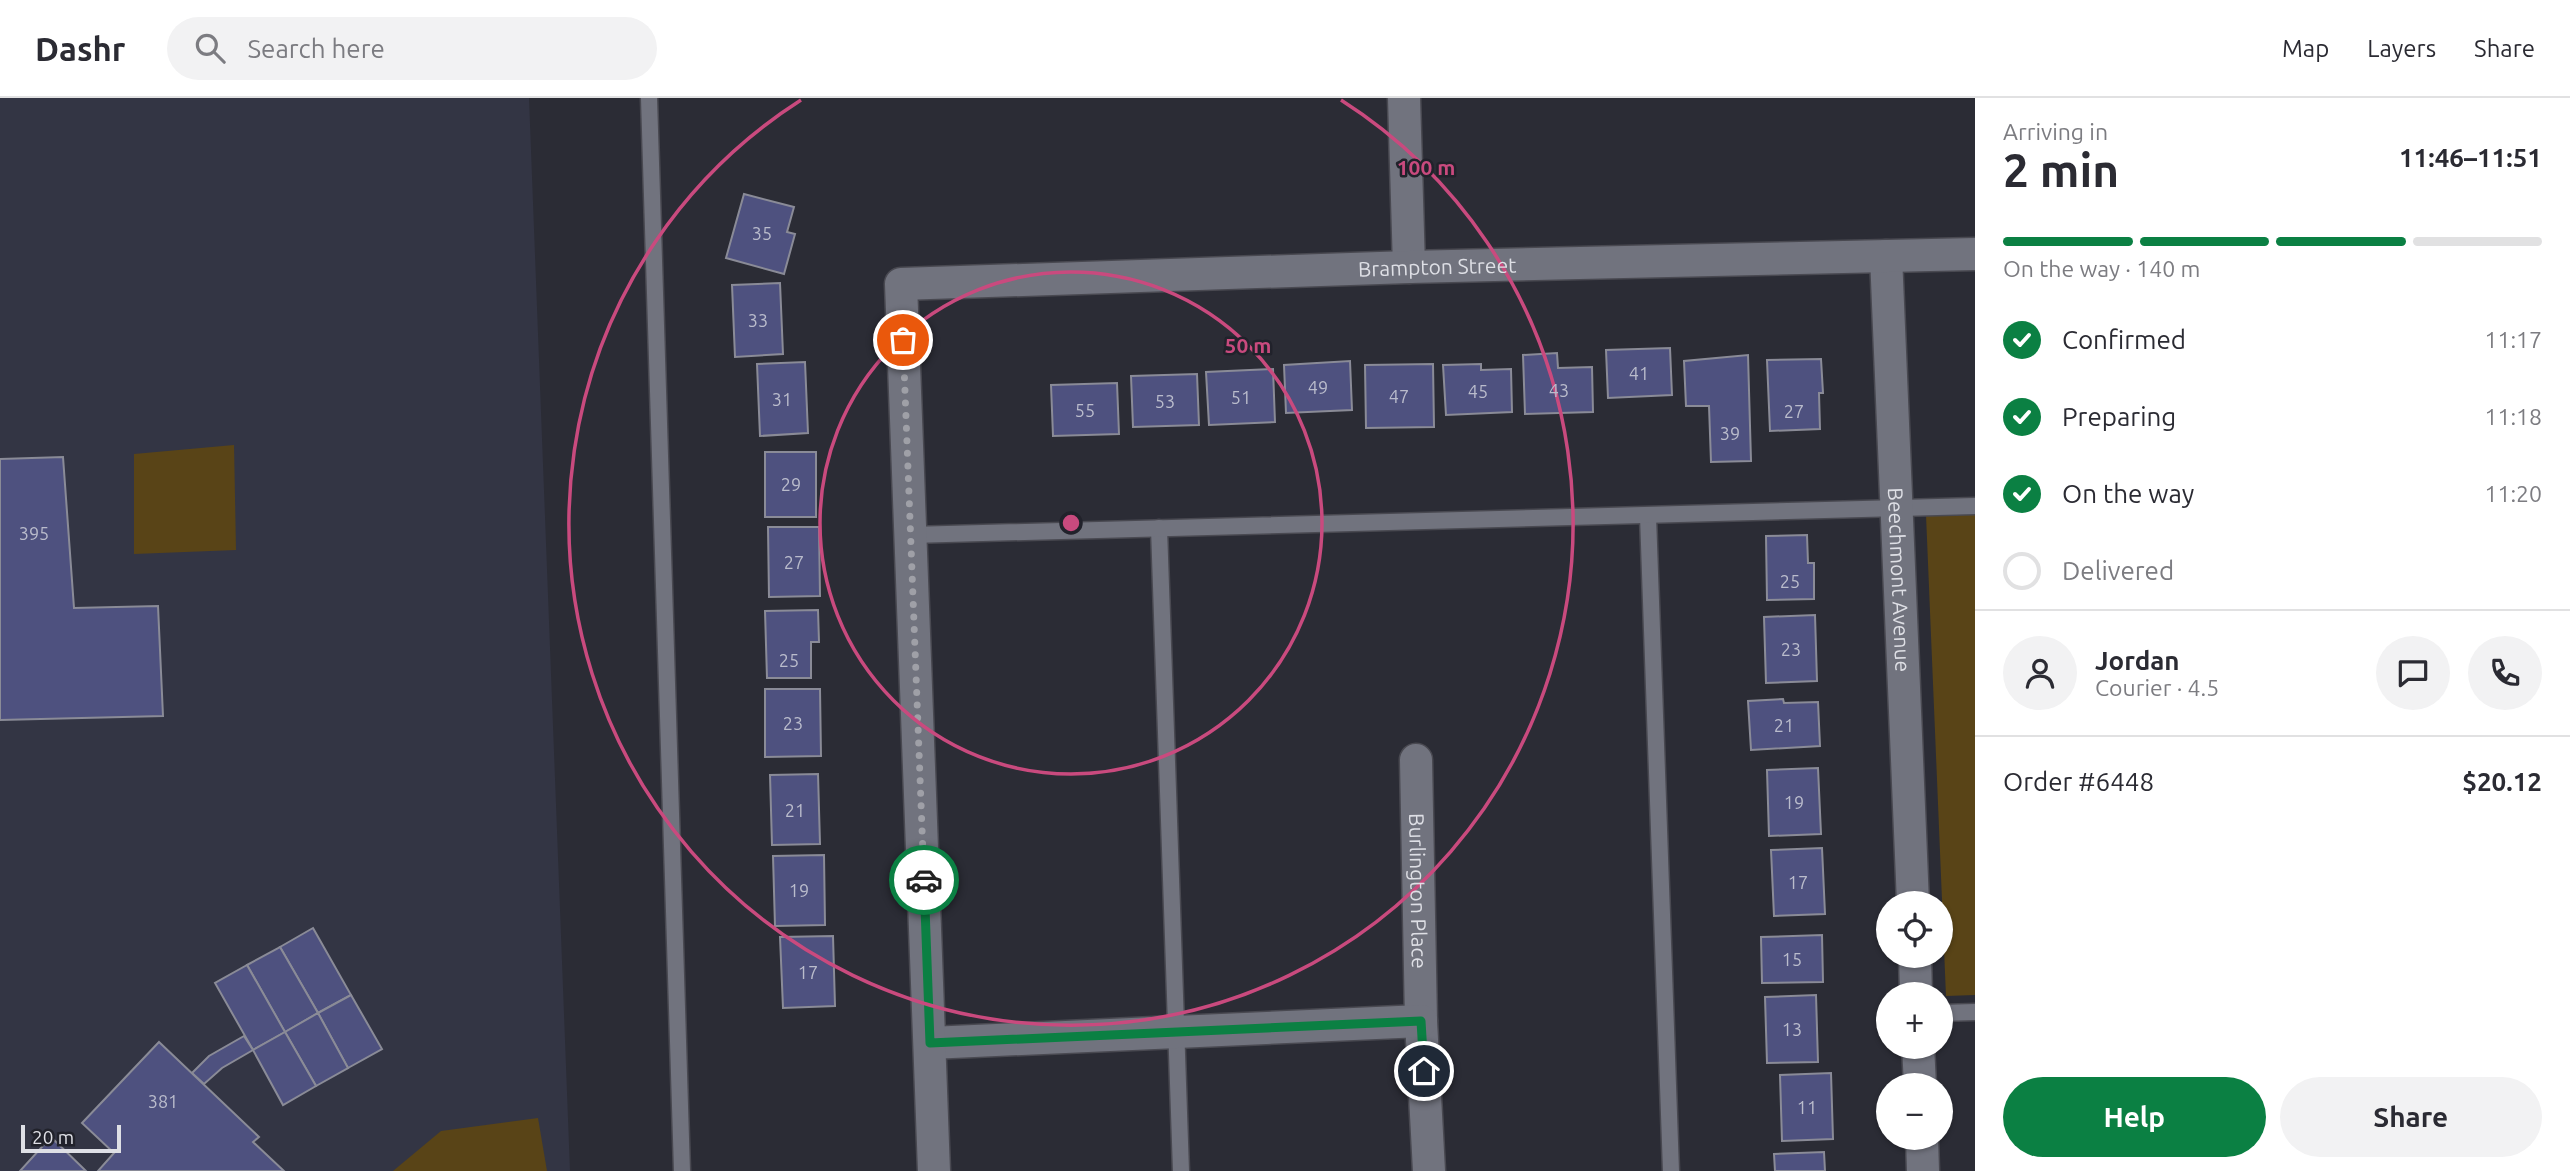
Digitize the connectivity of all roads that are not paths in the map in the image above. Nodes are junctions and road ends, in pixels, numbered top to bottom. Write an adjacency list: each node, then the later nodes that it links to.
1 (649, 98): 19 (lane)
2 (1404, 98): 5 (street)
3 (1975, 254): 4 (street, Brampton Street)
4 (1886, 257): 5 (street, Brampton Street); 7 (street, Beechmont Avenue)
5 (1409, 268): 10 (street, Brampton Street)
6 (1975, 506): 7 (lane)
7 (1898, 509): 8 (lane); 12 (street, Beechmont Avenue)
8 (1648, 516): 9 (lane); 23 (lane)
9 (1159, 528): 10 (lane); 16 (lane)
10 (911, 535): 17 (street)
11 (1416, 760): 15 (street, Burlington Place)
12 (1913, 891)
13 (1975, 1012): 14 (lane)
14 (1953, 1013)
15 (1421, 1021): 16 (street); 22 (street, Burlington Place)
16 (1177, 1032): 17 (street); 21 (lane)
17 (930, 1043): 20 (street)
18 (1922, 1150): 24 (street)
19 (682, 1171)
20 (934, 1171)
21 (1181, 1171)
22 (1429, 1171)
23 (1671, 1171)
24 (1923, 1171)

